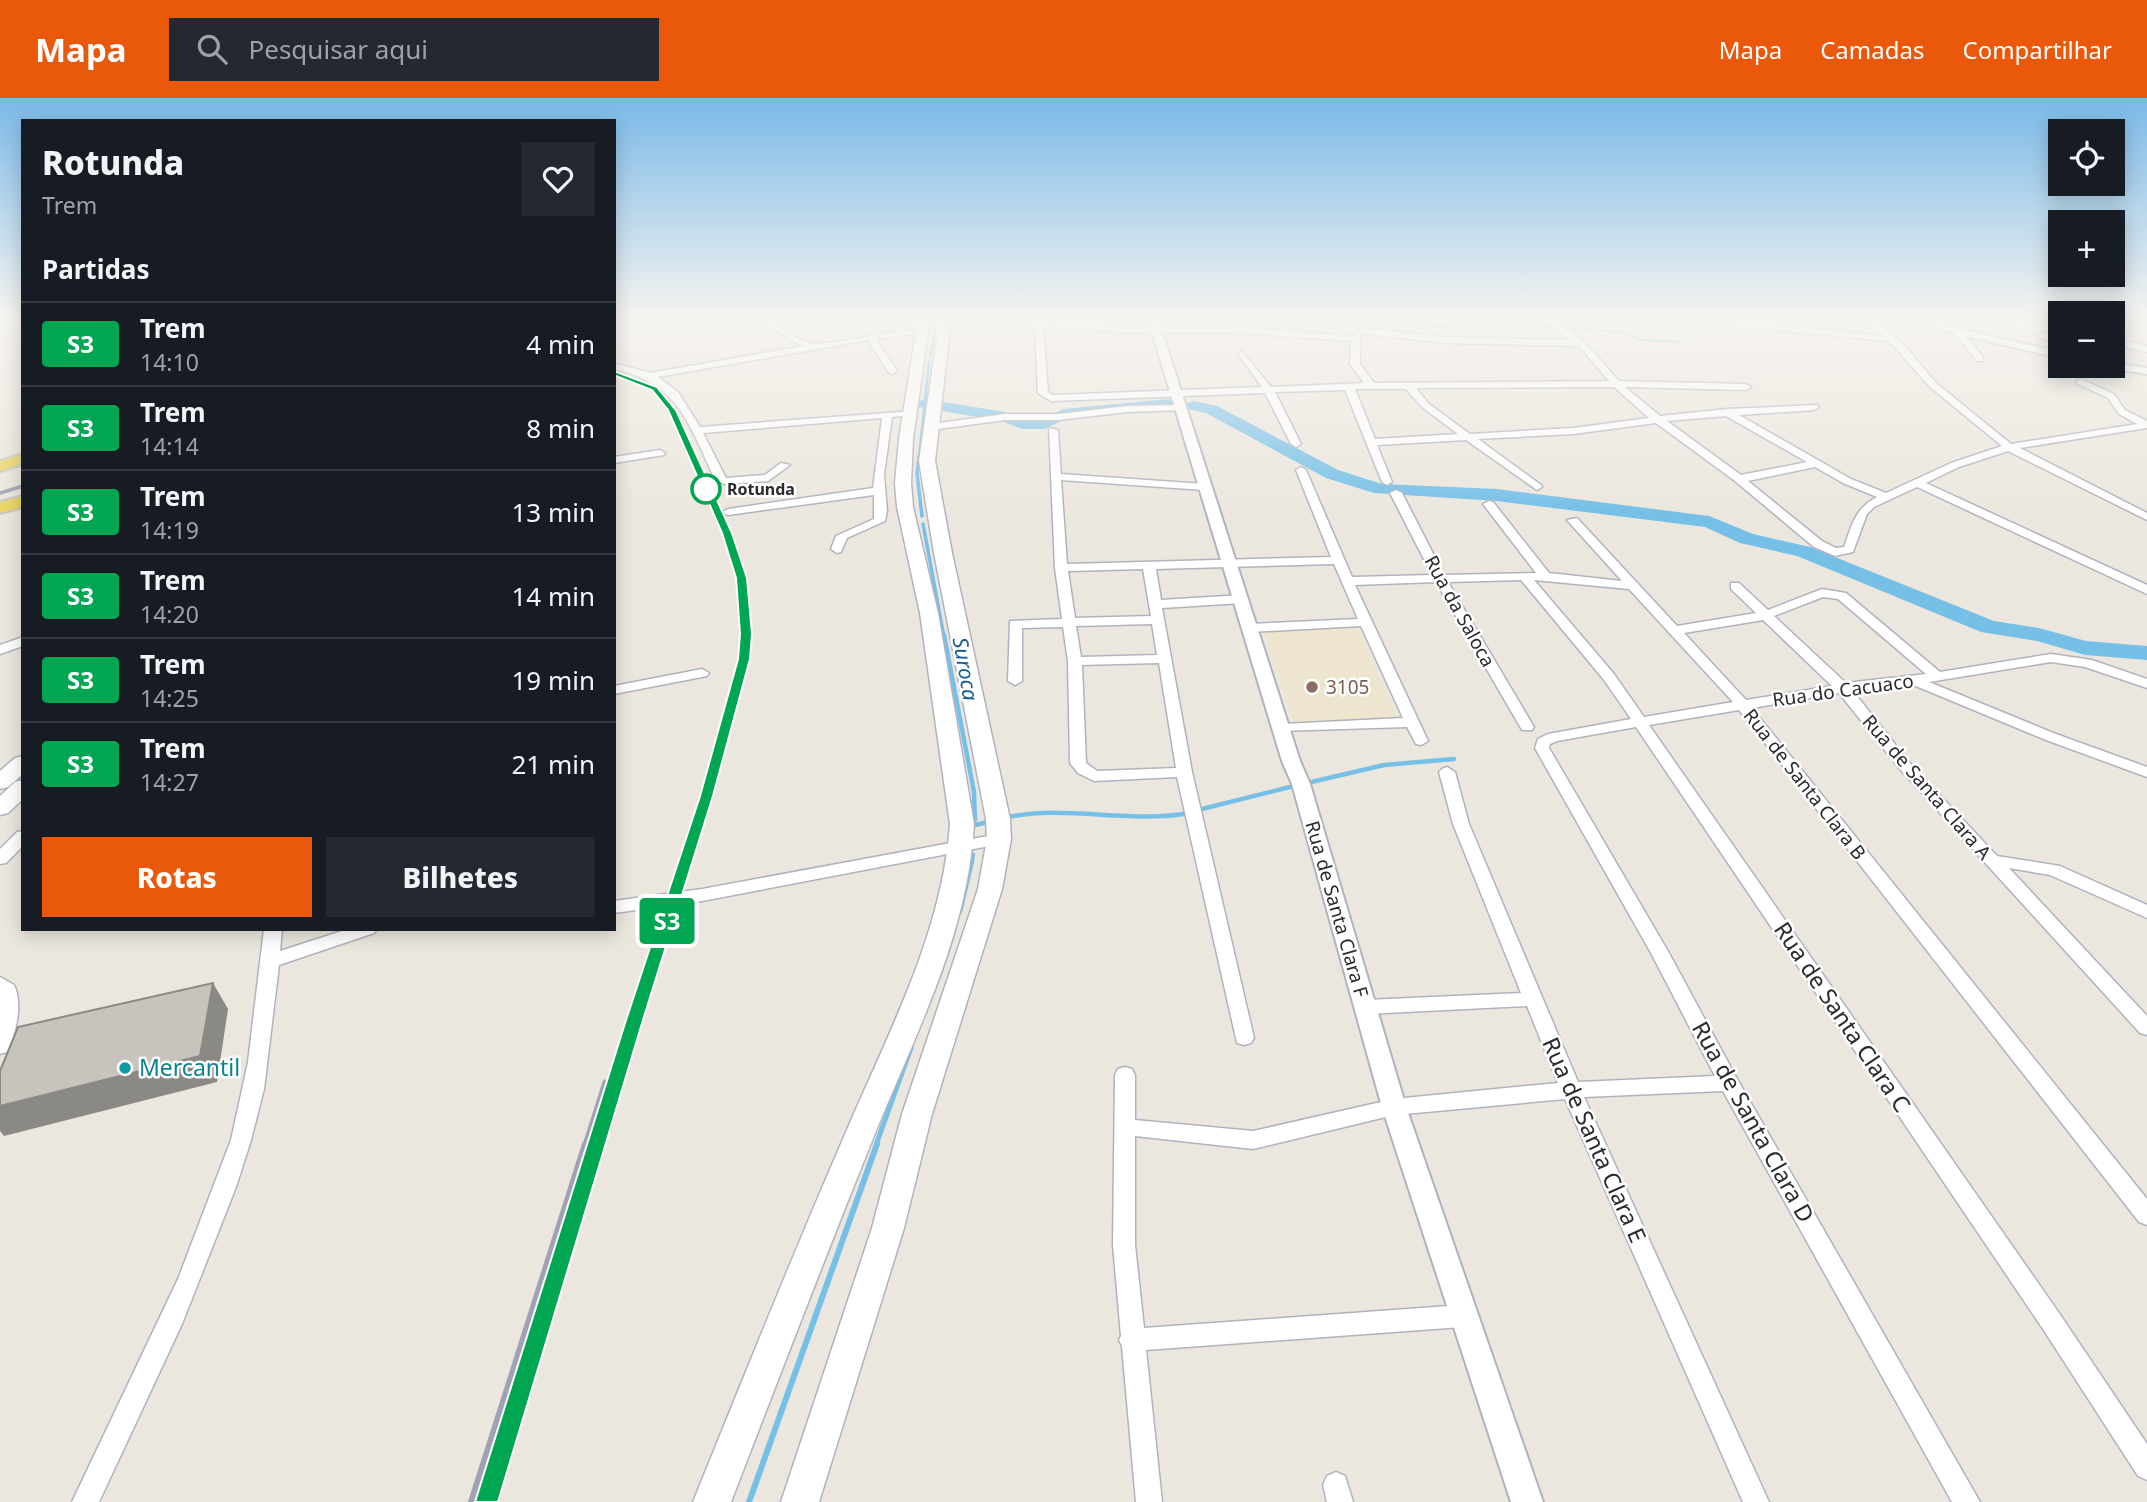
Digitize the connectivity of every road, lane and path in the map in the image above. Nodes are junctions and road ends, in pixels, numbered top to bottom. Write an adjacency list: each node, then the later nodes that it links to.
1 (661, 382): 22 (street)
2 (922, 382): 19 (main road)
3 (1043, 382): 16 (street)
4 (1171, 382): 16 (street, Rua de Santa Clara F)
5 (1262, 382): 15 (street)
6 (1367, 382): 11 (street)
7 (1614, 382): 10 (street)
8 (1930, 382): 27 (street)
9 (2081, 382): 21 (street)
10 (1616, 384): 12 (street); 14 (street); 20 (street)
11 (1371, 386): 12 (street); 13 (street)
12 (1409, 386): 24 (street)
13 (1349, 387): 15 (street); 25 (street, Rua da Saloca)
14 (1746, 387)
15 (1268, 389): 16 (street); 26 (street)
16 (1177, 401): 19 (street); 39 (street, Rua de Santa Clara F)
17 (1814, 407): 18 (street)
18 (1727, 412): 20 (street); 31 (street)
19 (910, 418): 22 (street); 40 (street); 47 (main road); 49 (main road)
20 (1657, 419): 24 (street); 36 (street)
21 (2147, 425): 27 (street)
22 (697, 430): 32 (street)
23 (1053, 430): 35 (street)
24 (1468, 438): 25 (street); 38 (street)
25 (1371, 442): 58 (street, Rua da Saloca)
26 (1296, 444)
27 (2009, 447): 37 (street); 46 (street)
28 (660, 453): 30 (street)
29 (21, 460): 33 (main road)
30 (616, 460)
31 (1818, 463): 36 (street); 41 (street)
32 (785, 465)
33 (0, 466)
34 (1301, 470): 51 (street)
35 (1056, 477): 39 (street); 54 (street)
36 (1739, 479): 41 (street)
37 (1917, 483): 41 (street); 61 (street)
38 (1537, 486)
39 (1204, 487): 52 (street, Rua de Santa Clara F)
40 (878, 491): 45 (street); 50 (street)
41 (1884, 496)
42 (21, 502): 44 (main road)
43 (1489, 504): 55 (street)
44 (0, 508)
45 (727, 512)
46 (2147, 517)
47 (937, 520): 49 (main road); 94 (main road)
48 (1573, 520): 59 (street, Rua de Santa Clara B)
49 (909, 523): 95 (main road)
50 (837, 549)
51 (1339, 560): 52 (street); 57 (street)
52 (1229, 564): 53 (street); 62 (street, Rua de Santa Clara F)
53 (1149, 566): 54 (street); 63 (street)
54 (1061, 568): 66 (street)
55 (1545, 576): 56 (street); 59 (street)
56 (1525, 577): 58 (street); 80 (street, Rua de Santa Clara C)
57 (1348, 580): 58 (street); 67 (street)
58 (1441, 580): 82 (street, Rua da Saloca)
59 (1631, 585): 69 (street, Rua de Santa Clara B)
60 (1735, 586): 64 (street, Rua de Santa Clara A)
61 (2147, 590)
62 (1242, 599): 63 (street); 68 (street, Rua de Santa Clara F)
63 (1157, 604): 65 (street)
64 (1763, 616): 69 (street); 73 (street); 77 (street, Rua de Santa Clara A)
65 (1160, 620): 66 (street); 70 (street)
66 (1069, 622): 71 (street); 75 (street)
67 (1367, 622): 68 (street); 81 (street)
68 (1250, 628): 83 (street, Rua de Santa Clara F)
69 (1676, 630): 79 (street, Rua de Santa Clara B)
70 (1166, 659): 71 (street); 87 (street)
71 (1075, 661): 87 (street)
72 (702, 673): 78 (street)
73 (1937, 676): 74 (street, Rua do Cacuaco); 76 (street, Rua do Cacuaco)
74 (1914, 680): 77 (street, Rua do Cacuaco); 89 (street)
75 (1014, 681)
76 (2147, 684)
77 (1843, 688): 79 (street, Rua do Cacuaco); 97 (street, Rua de Santa Clara A)
78 (616, 690)
79 (1742, 704): 80 (street, Rua do Cacuaco); 114 (street, Rua de Santa Clara B)
80 (1638, 721): 85 (street, Rua do Cacuaco); 117 (street, Rua de Santa Clara C)
81 (1411, 722): 83 (street); 84 (street)
82 (1527, 727)
83 (1283, 728): 105 (street, Rua de Santa Clara F)
84 (1421, 741)
85 (1543, 742): 110 (street, Rua de Santa Clara D)
86 (21, 765): 90 (main road)
87 (1184, 772): 107 (street)
88 (1447, 772): 104 (street, Rua de Santa Clara E)
89 (2147, 772)
90 (0, 782)
91 (21, 789): 92 (main road)
92 (0, 808)
93 (21, 838): 96 (street)
94 (999, 839): 95 (street); 120 (main road)
95 (963, 845): 98 (street); 119 (main road)
96 (0, 859)
97 (1991, 860): 99 (street); 106 (street, Rua de Santa Clara A)
98 (616, 907)
99 (2147, 912)
100 (273, 931): 102 (street)
101 (362, 931): 102 (street)
102 (270, 961): 118 (street)
103 (0, 984): 108 (street)
104 (1533, 999): 105 (street); 111 (street, Rua de Santa Clara E)
105 (1366, 1007): 112 (street, Rua de Santa Clara F)
106 (2147, 1028)
107 (1244, 1038)
108 (0, 1047)
109 (1125, 1075): 113 (street)
110 (1729, 1083): 111 (street); 124 (street, Rua de Santa Clara D)
111 (1571, 1090): 112 (street); 123 (street, Rua de Santa Clara E)
112 (1394, 1107): 113 (street); 115 (street, Rua de Santa Clara F)
113 (1125, 1127): 116 (street)
114 (2147, 1214)
115 (1462, 1315): 116 (street); 122 (street, Rua de Santa Clara F)
116 (1131, 1340): 121 (street)
117 (2147, 1467)
118 (85, 1502)
119 (712, 1502)
120 (800, 1502)
121 (1149, 1502)
122 (1527, 1502)
123 (1756, 1502)
124 (1966, 1502)

